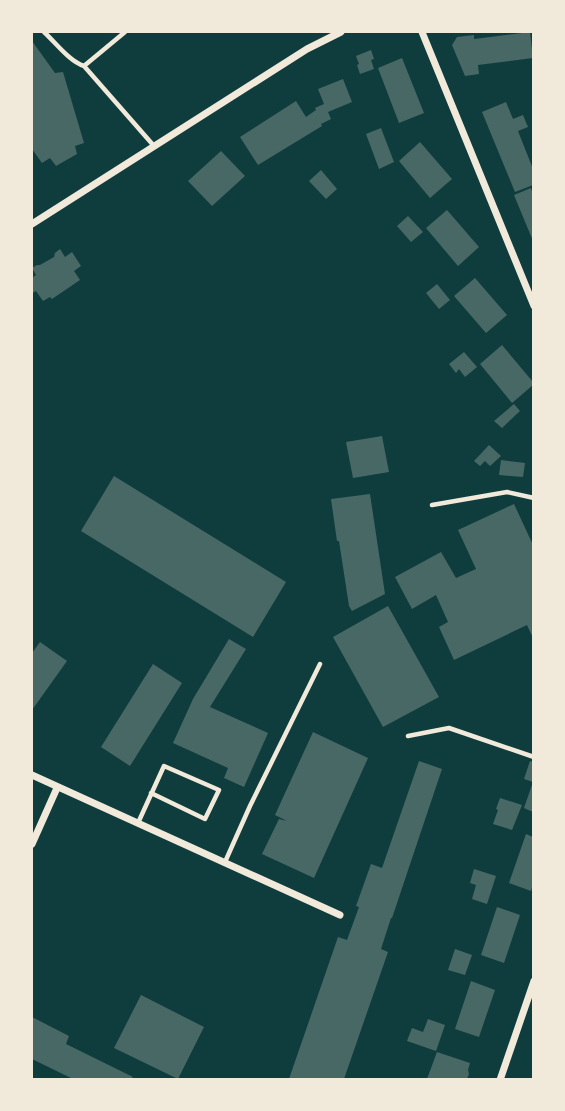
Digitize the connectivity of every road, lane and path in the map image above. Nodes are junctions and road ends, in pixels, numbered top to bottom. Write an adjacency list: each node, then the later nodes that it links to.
1 (44, 32): 5 (lane)
2 (125, 32): 5 (lane)
3 (341, 32): 6 (street)
4 (422, 32): 8 (street)
5 (84, 66): 6 (lane)
6 (154, 146): 7 (street)
7 (32, 224)
8 (534, 306)
9 (534, 498): 10 (lane)
10 (432, 505)
11 (320, 664): 19 (lane)
12 (408, 736): 13 (lane)
13 (534, 757)
14 (32, 775): 15 (street)
15 (57, 788): 17 (street); 18 (street)
16 (151, 793): 16 (lane); 17 (lane)
17 (137, 824): 19 (street)
18 (32, 844)
19 (225, 863): 20 (street)
20 (340, 915)
21 (534, 981): 22 (street)
22 (500, 1080)

